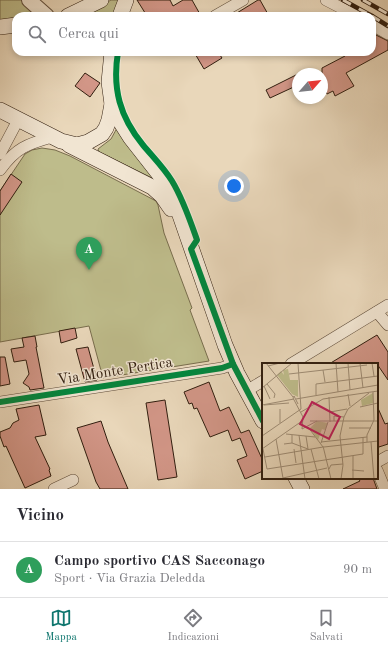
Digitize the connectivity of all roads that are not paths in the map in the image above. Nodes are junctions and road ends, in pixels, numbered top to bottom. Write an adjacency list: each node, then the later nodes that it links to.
1 (29, 0): 6 (street)
2 (101, 0): 7 (main road)
3 (126, 0): 8 (main road)
4 (243, 0): 9 (street)
5 (326, 0): 10 (street)
6 (42, 12)
7 (76, 12)
8 (122, 12)
9 (222, 12)
10 (349, 12)
11 (12, 26): 12 (main road)
12 (0, 27)
13 (376, 27): 14 (street)
14 (388, 34)
15 (107, 56): 17 (main road)
16 (112, 56): 17 (main road)
17 (110, 71): 18 (main road)
18 (112, 104): 21 (main road); 24 (main road)
19 (0, 110): 20 (main road)
20 (18, 120): 21 (main road); 22 (street)
21 (57, 139): 23 (street); 24 (main road)
22 (0, 154)
23 (0, 170)
24 (191, 249): 29 (main road)
25 (388, 305): 26 (street)
26 (377, 312): 27 (street); 28 (street)
27 (388, 326)
28 (293, 363)
29 (233, 364): 31 (main road); 32 (street, Via Monte Pertica)
30 (262, 382): 31 (street)
31 (246, 391): 33 (main road)
32 (0, 402)
33 (262, 419)
34 (388, 456): 35 (street)
35 (378, 461)
36 (378, 472): 41 (street)
37 (297, 479): 40 (main road)
38 (73, 480): 39 (street)
39 (54, 489)
40 (302, 489)
41 (385, 489)

